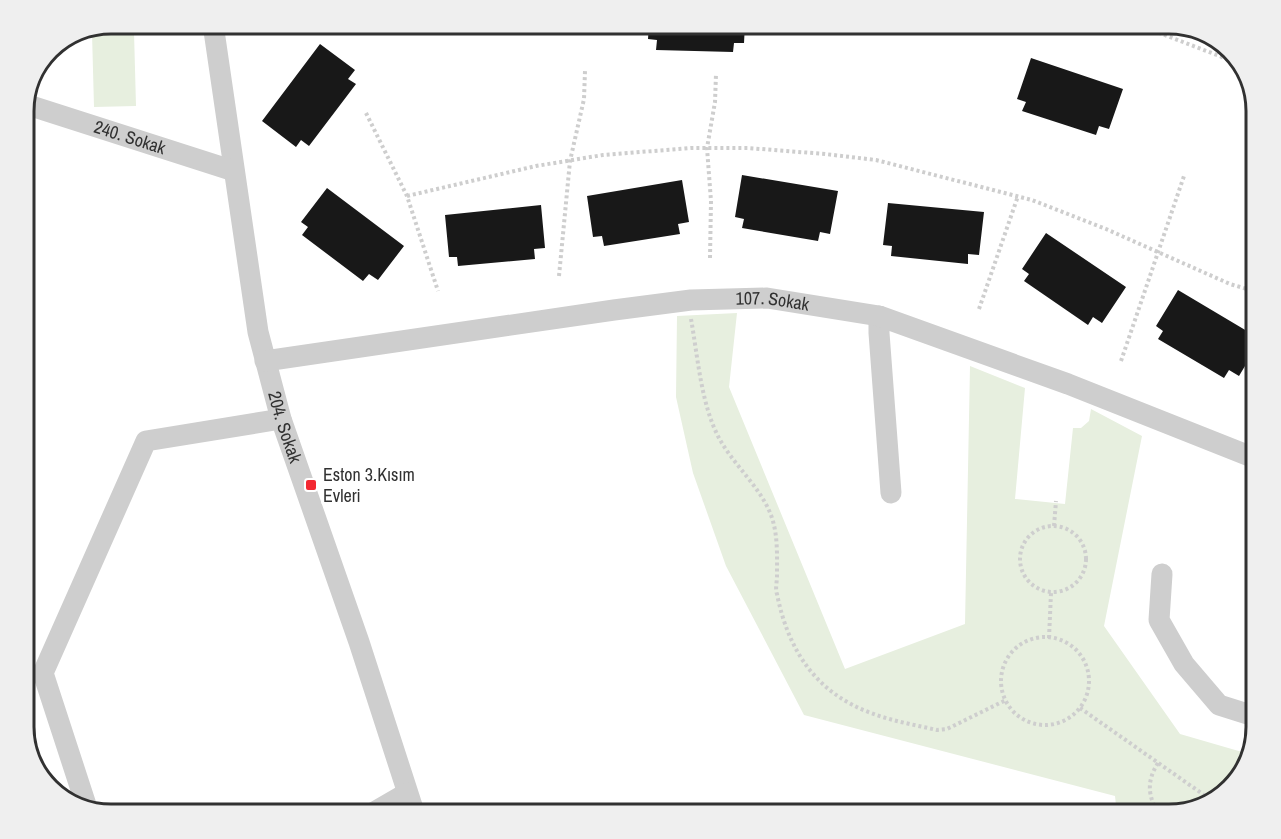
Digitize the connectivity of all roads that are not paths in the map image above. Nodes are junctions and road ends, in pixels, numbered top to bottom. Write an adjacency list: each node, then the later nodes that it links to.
1 (214, 34): 3 (street, 204. Sokak)
2 (35, 107): 3 (street, 240. Sokak)
3 (234, 171): 5 (street, 204. Sokak)
4 (879, 316): 5 (street, 107. Sokak); 7 (street, 107. Sokak); 8 (street)
5 (265, 361): 6 (street, 204. Sokak)
6 (281, 418): 11 (street, 204. Sokak); 12 (street)
7 (1246, 455)
8 (891, 493)
9 (1162, 574): 10 (street)
10 (1246, 714)
11 (407, 793): 13 (street); 14 (street, 204. Sokak)
12 (84, 799)
13 (388, 804)
14 (411, 804)

